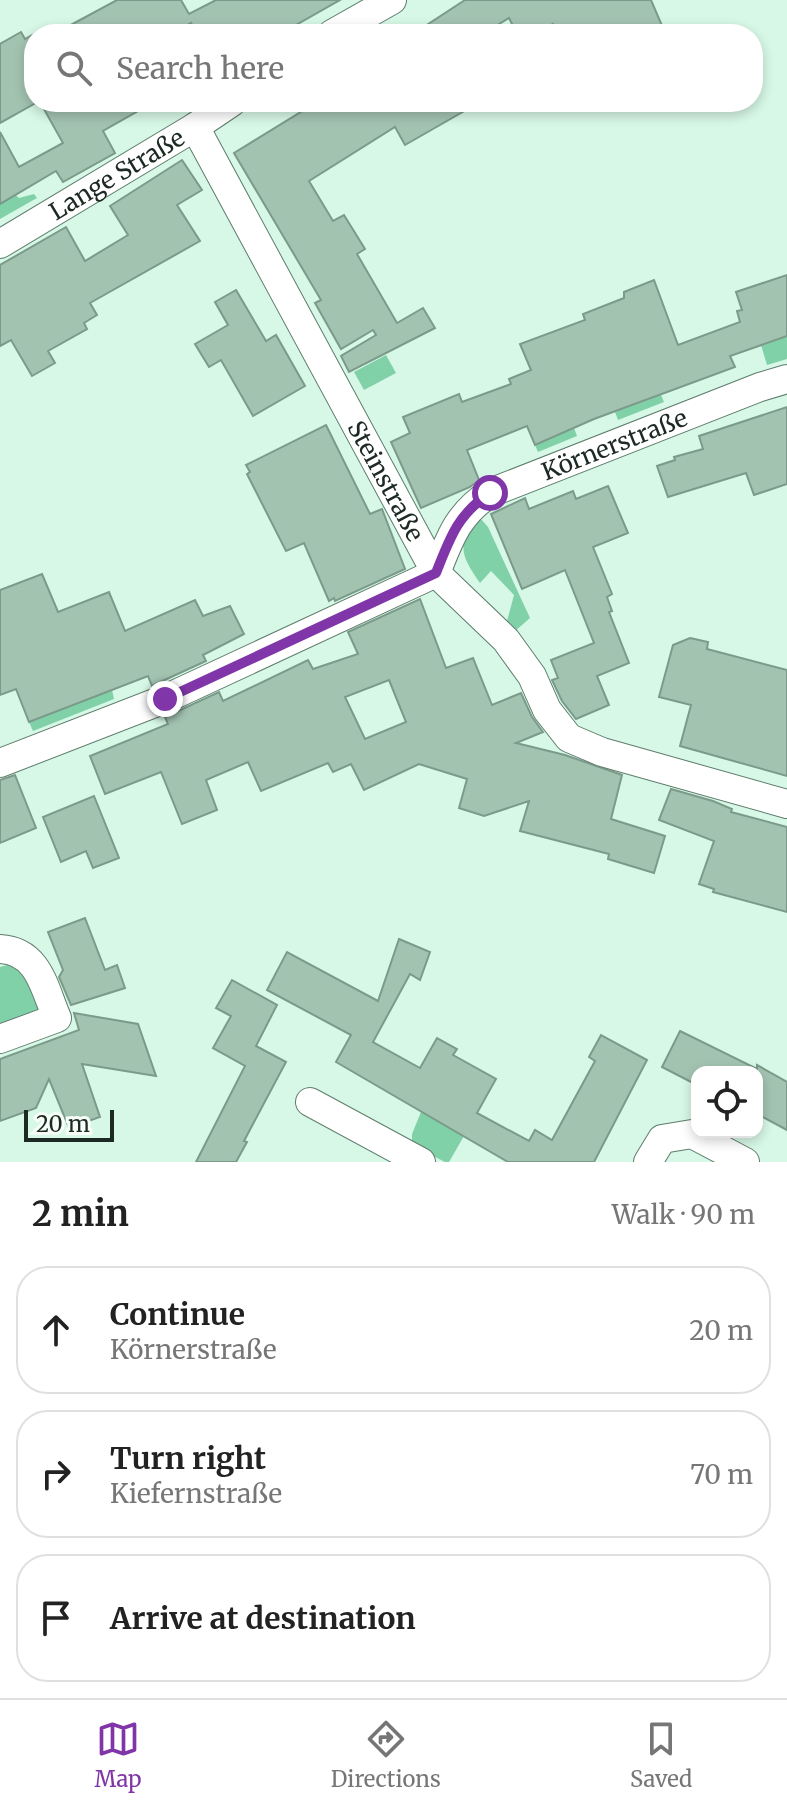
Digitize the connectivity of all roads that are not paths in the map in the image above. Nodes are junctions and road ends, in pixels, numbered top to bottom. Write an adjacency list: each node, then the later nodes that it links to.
1 (392, 0): 2 (street)
2 (350, 24)
3 (217, 112): 4 (street, Lange Straße)
4 (195, 127): 5 (street, Lange Straße); 7 (street, Steinstraße)
5 (0, 244)
6 (787, 379): 7 (street, Körnerstraße)
7 (436, 573): 8 (street); 9 (street, Steinstraße)
8 (0, 763)
9 (787, 804)
10 (0, 949): 11 (street)
11 (0, 1039)
12 (310, 1102): 13 (street)
13 (421, 1162)
14 (648, 1162): 15 (street)
15 (745, 1162)

